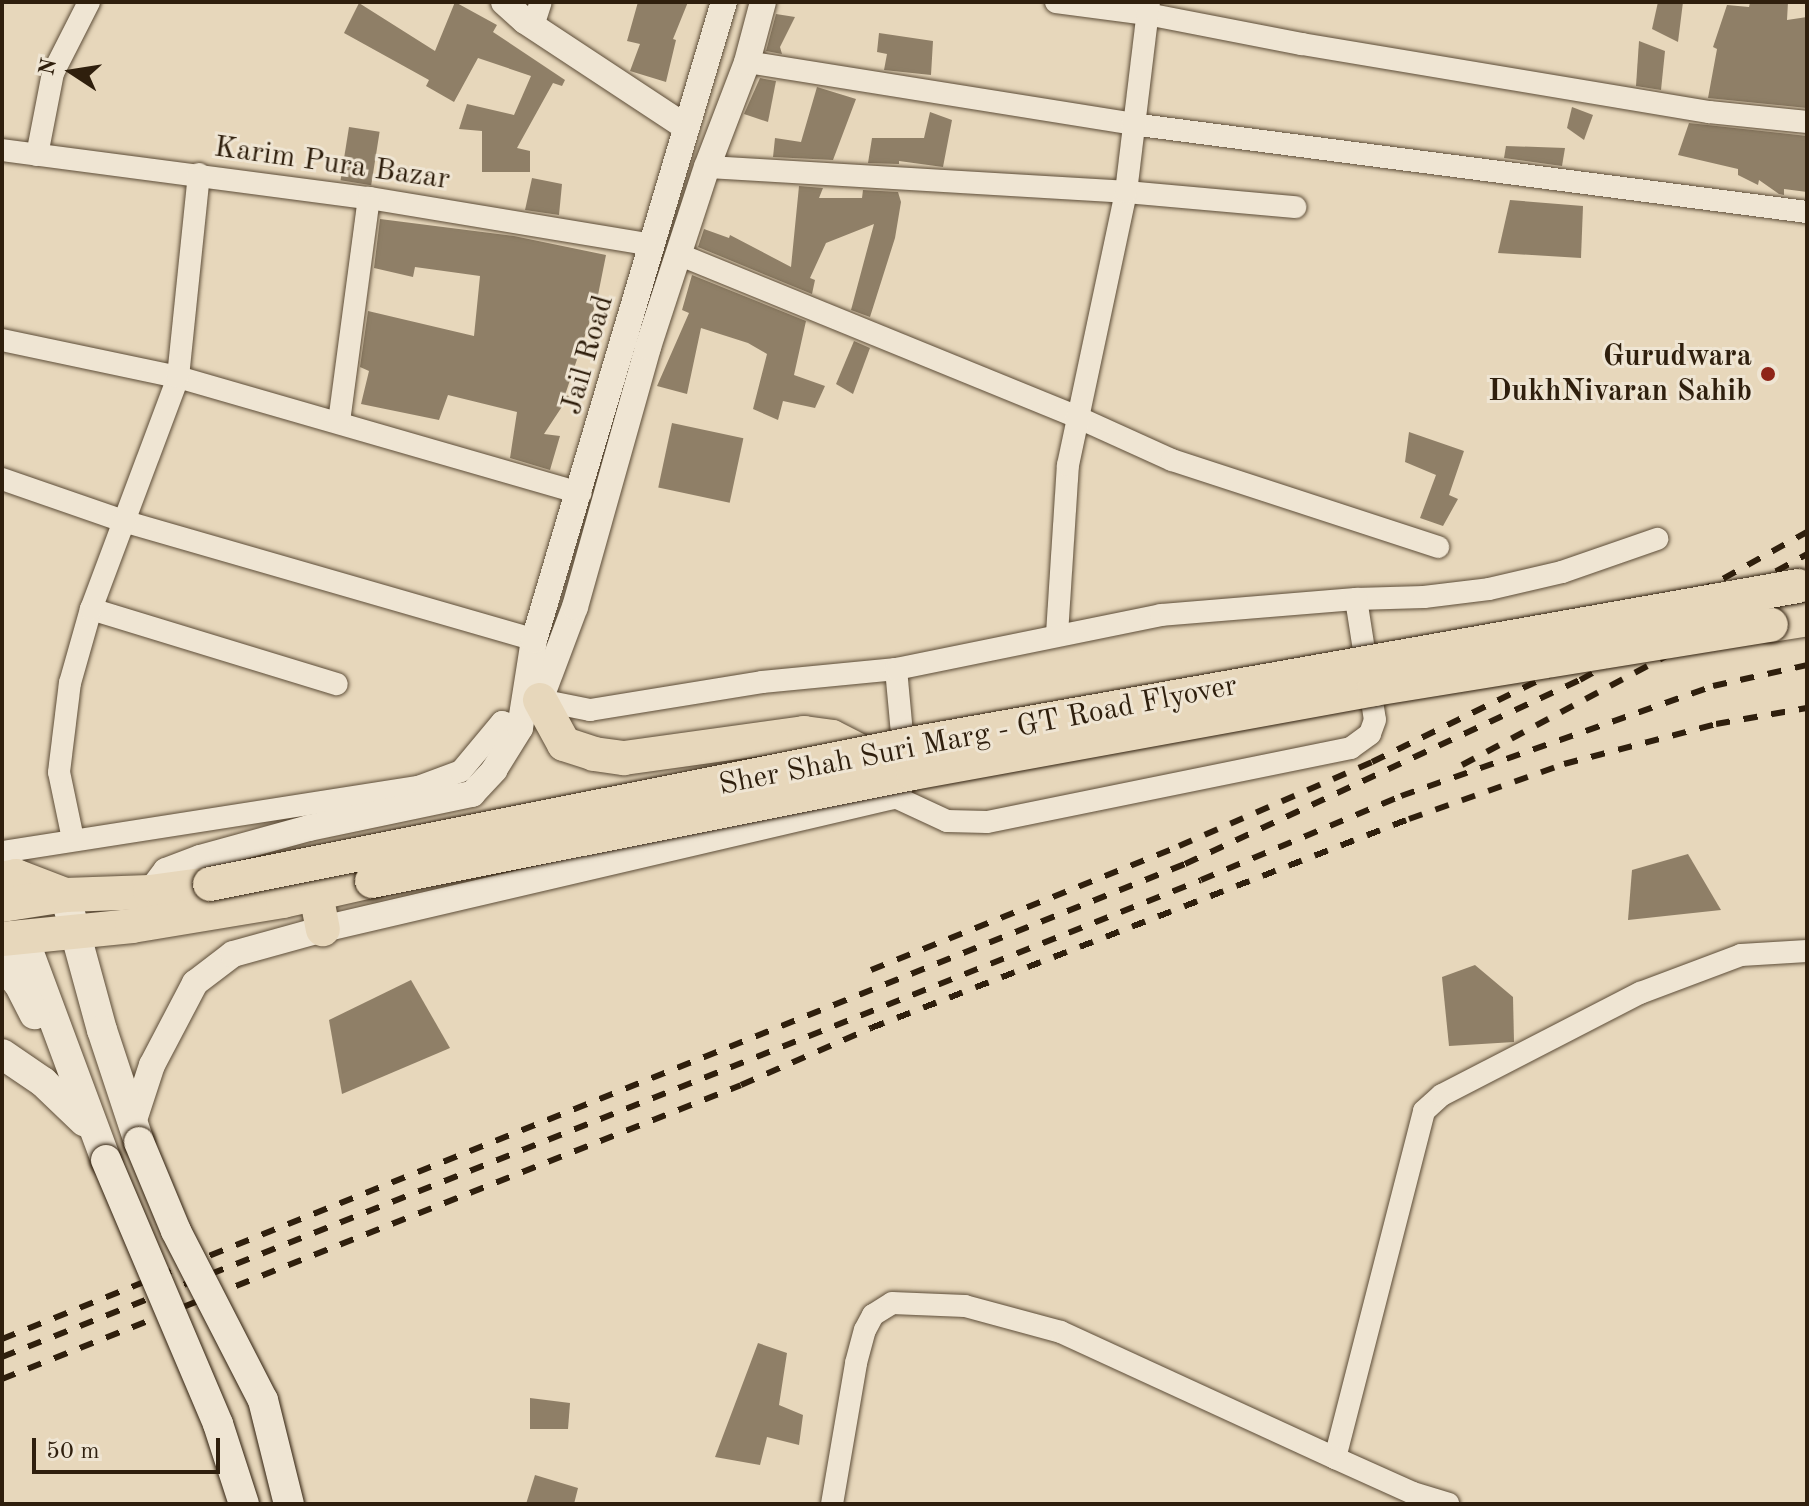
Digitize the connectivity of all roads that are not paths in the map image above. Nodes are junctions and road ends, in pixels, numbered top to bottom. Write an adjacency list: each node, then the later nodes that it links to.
1 (89, 2): 13 (street)
2 (504, 2): 7 (street)
3 (724, 2): 11 (street, Jail Road)
4 (763, 2): 8 (street, Jail Road)
5 (1056, 2): 6 (street)
6 (1148, 8): 9 (street); 10 (street)
7 (537, 14): 11 (street)
8 (747, 62): 10 (street); 14 (street, Jail Road)
9 (1807, 122)
10 (1132, 124): 16 (street); 19 (street)
11 (686, 127): 20 (street, Jail Road)
12 (2, 150): 13 (street, Karim Pura Bazar)
13 (37, 155): 15 (street, Karim Pura Bazar)
14 (707, 167): 16 (street); 21 (street, Jail Road)
15 (199, 174): 17 (street, Karim Pura Bazar); 23 (street)
16 (1126, 192): 18 (street); 24 (street)
17 (369, 198): 20 (street, Karim Pura Bazar); 25 (street)
18 (1295, 207)
19 (1807, 212)
20 (653, 245): 27 (street, Jail Road)
21 (678, 254): 24 (street); 39 (street, Jail Road)
22 (2, 340): 23 (street)
23 (178, 377): 25 (street); 28 (street)
24 (1077, 417): 30 (street); 35 (street)
25 (339, 422): 27 (street)
26 (2, 479): 28 (street)
27 (581, 493): 36 (street, Jail Road)
28 (123, 521): 33 (street); 36 (street)
29 (1657, 539): 32 (street)
30 (1438, 547)
31 (1807, 585): 41 (main road, Sher Shah Suri Marg - GT Road Flyover, bridge)
32 (1356, 599): 35 (street); 42 (street)
33 (91, 609): 38 (street); 43 (street)
34 (1807, 619): 47 (main road, Sher Shah Suri Marg - GT Road Flyover, bridge)
35 (1057, 634): 37 (street)
36 (534, 640): 40 (street, Jail Road)
37 (896, 669): 39 (street); 42 (street)
38 (337, 684)
39 (548, 714): 40 (street); 41 (main road)
40 (520, 728): 43 (street); 46 (street)
41 (866, 754): 46 (main road, Sher Shah Suri Marg - GT Road Flyover, bridge)
42 (899, 787): 50 (street)
43 (73, 839): 44 (street)
44 (2, 852)
45 (2, 879): 48 (main road)
46 (150, 892): 48 (main road, Sher Shah Suri Marg - GT Road Flyover)
47 (316, 894): 50 (main road); 51 (main road, Sher Shah Suri Marg - GT Road Flyover)
48 (65, 895): 49 (main road); 51 (main road)
49 (2, 905)
50 (323, 929): 56 (street)
51 (75, 930): 52 (main road, Sher Shah Suri Marg - GT Road Flyover); 56 (main road)
52 (13, 938): 57 (main road)
53 (1807, 951): 58 (street)
54 (2, 964): 57 (main road)
55 (2, 1054): 57 (main road)
56 (133, 1123): 60 (main road, bridge)
57 (92, 1129): 59 (main road, bridge)
58 (1335, 1458): 61 (street); 62 (street)
59 (244, 1504)
60 (289, 1504)
61 (832, 1504)
62 (1448, 1504)

